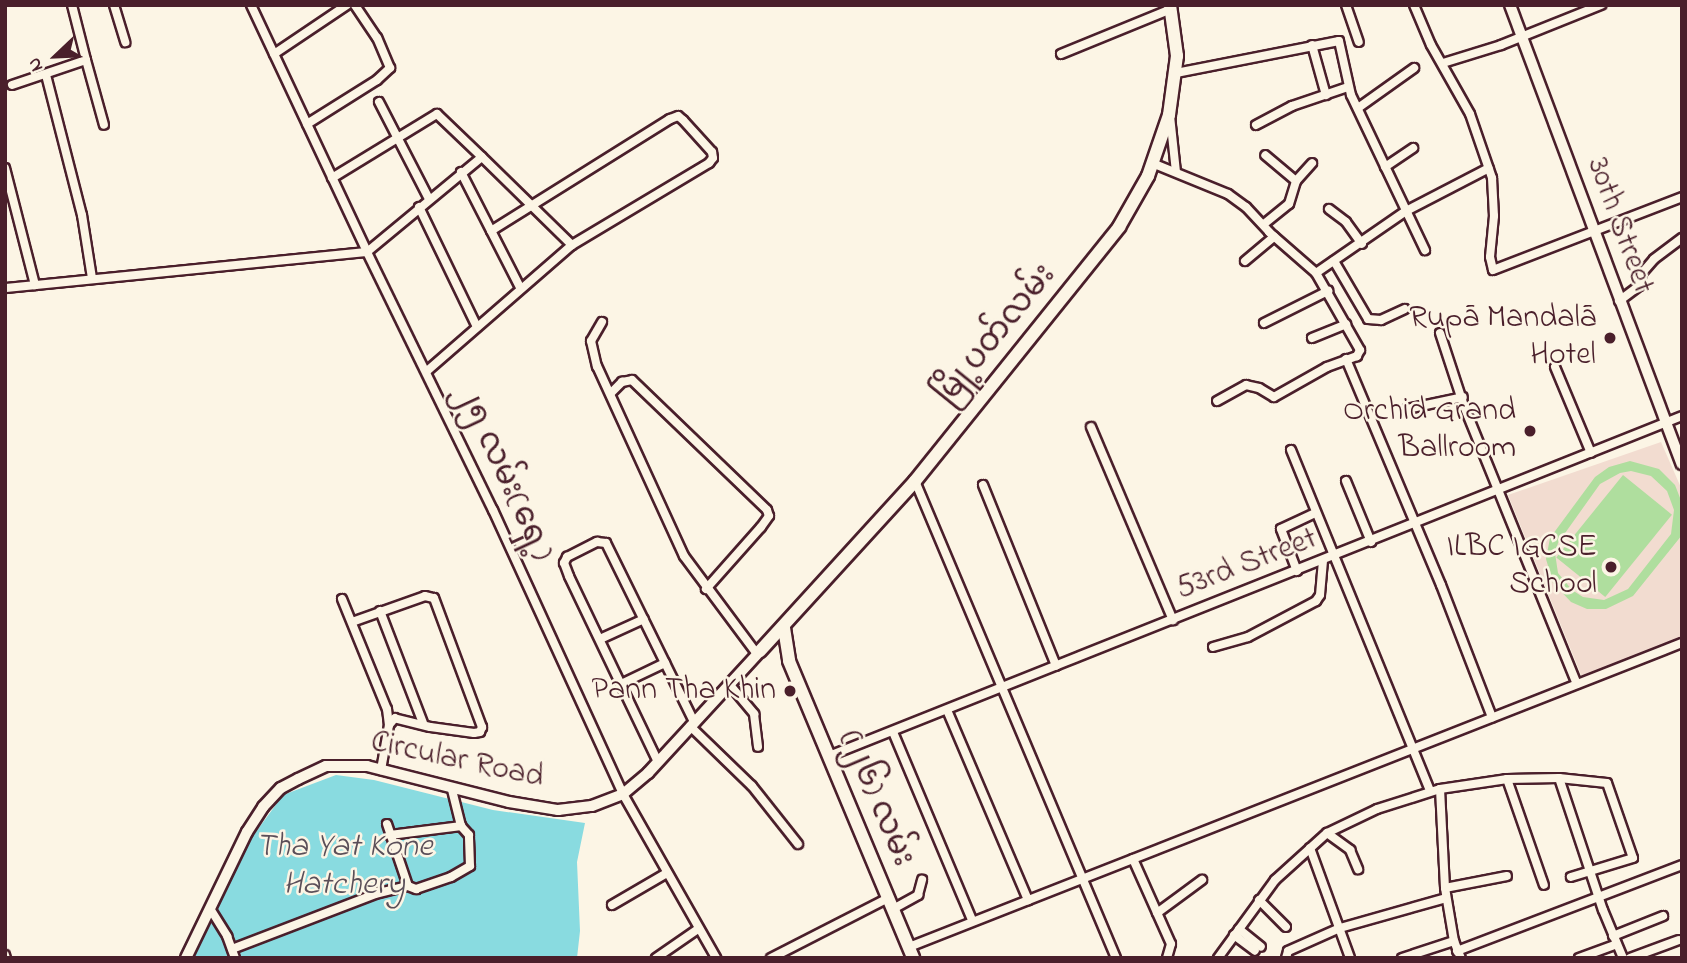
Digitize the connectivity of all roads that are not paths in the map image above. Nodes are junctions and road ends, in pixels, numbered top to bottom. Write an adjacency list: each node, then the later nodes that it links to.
1 (72, 5): 17 (street)
2 (114, 5): 12 (street)
3 (251, 5): 15 (street, ၂၅ လမ်း(ရှေ့))
4 (347, 5): 15 (street)
5 (355, 5): 28 (street)
6 (1346, 5): 13 (street)
7 (1414, 5): 18 (street)
8 (1510, 5): 11 (main road, 30th Street)
9 (1601, 5): 11 (street)
10 (1170, 7): 16 (street); 20 (main road, မြို့ပတ်လမ်း)
11 (1522, 36): 18 (street); 52 (main road, 30th Street)
12 (125, 42)
13 (1359, 42)
14 (1312, 45): 20 (street); 23 (street); 24 (street)
15 (274, 54): 28 (street, ၂၅ လမ်း(ရှေ့))
16 (1061, 54)
17 (86, 60): 21 (street); 29 (street)
18 (1443, 63): 39 (street)
19 (1414, 68): 26 (street)
20 (1177, 73): 27 (main road, မြို့ပတ်လမ်း)
21 (46, 75): 22 (street); 62 (street)
22 (12, 85)
23 (1348, 87): 24 (street); 26 (street)
24 (1326, 94): 30 (street)
25 (379, 102): 31 (street)
26 (1358, 108): 38 (street)
27 (1169, 116): 35 (main road, မြို့ပတ်လမ်း); 41 (street)
28 (307, 124): 42 (street, ၂၅ လမ်း(ရှေ့))
29 (104, 125)
30 (1256, 125)
31 (398, 138): 34 (street); 42 (street); 45 (street)
32 (1413, 148): 38 (street)
33 (1265, 155): 43 (street)
34 (482, 157): 40 (street); 46 (street)
35 (1152, 163): 41 (street); 88 (main road, မြို့ပတ်လမ်း)
36 (1312, 163): 43 (street)
37 (5, 167): 63 (street)
38 (1385, 167): 49 (street)
39 (1489, 169): 49 (street); 52 (street)
40 (461, 172): 45 (street); 51 (street)
41 (1176, 172): 50 (street)
42 (332, 178): 58 (street, ၂၅ လမ်း(ရှေ့))
43 (1296, 181): 50 (street)
44 (1682, 197): 52 (street)
45 (429, 199): 47 (street)
46 (532, 204): 51 (street); 56 (street); 56 (street)
47 (419, 207): 58 (street); 72 (street)
48 (1329, 209): 55 (street)
49 (1406, 211): 55 (street); 57 (street)
50 (1264, 224): 53 (street)
51 (491, 231): 65 (street)
52 (1594, 233): 67 (main road, 30th Street)
53 (1274, 237): 59 (street); 61 (street)
54 (1682, 239): 67 (street)
55 (1362, 244): 60 (street)
56 (572, 245): 65 (street)
57 (1425, 250)
58 (366, 252): 62 (street); 77 (street, ၂၅ လမ်း(ရှေ့))
59 (1245, 261)
60 (1334, 261): 61 (street); 68 (street)
61 (1317, 273): 66 (street)
62 (92, 278): 63 (street)
63 (35, 285): 64 (street)
64 (5, 288)
65 (521, 289): 72 (street)
66 (1328, 291): 70 (street); 71 (street)
67 (1619, 301): 83 (main road, 30th Street)
68 (1405, 309)
69 (602, 322): 78 (street)
70 (1264, 323)
71 (1346, 324): 74 (street); 75 (street)
72 (477, 327): 77 (street)
73 (1440, 333): 79 (street)
74 (1312, 338)
75 (1346, 359): 80 (street); 93 (street)
76 (1555, 367): 86 (street)
77 (426, 371): 132 (street, ၂၅ လမ်း(ရှေ့))
78 (611, 393): 98 (street); 98 (street)
79 (1464, 397): 81 (street); 91 (street)
80 (1217, 401)
81 (1407, 409)
82 (1682, 416): 83 (street, 53rd Street)
83 (1666, 423): 86 (street, 53rd Street); 87 (main road, 30th Street)
84 (1091, 427): 102 (street)
85 (1291, 450): 92 (street)
86 (1591, 453): 91 (street, 53rd Street)
87 (1682, 464)
88 (915, 481): 104 (main road, မြို့ပတ်လမ်း); 115 (street)
89 (1346, 481): 94 (street)
90 (983, 485): 111 (street)
91 (1499, 491): 93 (street, 53rd Street); 113 (street)
92 (1316, 513): 95 (street); 97 (street)
93 (1416, 524): 94 (street, 53rd Street); 117 (street)
94 (1371, 542): 95 (street, 53rd Street)
95 (1334, 557): 96 (street, 53rd Street); 123 (street)
96 (1323, 561): 97 (street, 53rd Street); 107 (street)
97 (1297, 571): 102 (street, 53rd Street)
98 (706, 589): 108 (street)
99 (342, 599): 103 (street)
100 (380, 611): 103 (street); 118 (street); 118 (street)
101 (645, 619): 105 (street); 105 (street); 110 (street)
102 (1173, 620): 111 (street, 53rd Street)
103 (352, 622): 120 (street)
104 (784, 628): 108 (main road, မြို့ပတ်လမ်း); 109 (main road, (၂၆) လမ်း)
105 (600, 639): 112 (street)
106 (1682, 643): 113 (street)
107 (1213, 647)
108 (758, 653): 109 (main road); 114 (street, Circular Road)
109 (789, 661): 124 (main road, (၂၆) လမ်း)
110 (665, 663): 112 (street); 119 (street)
111 (1056, 666): 115 (street, 53rd Street)
112 (621, 684): 125 (street)
113 (1577, 684): 117 (street)
114 (730, 685): 119 (street, Circular Road); 122 (street)
115 (1001, 688): 116 (street, 53rd Street); 145 (street)
116 (947, 710): 121 (street, 53rd Street); 154 (street)
117 (1492, 717): 123 (street)
118 (423, 723): 120 (street)
119 (692, 724): 125 (street, Circular Road); 137 (street)
120 (389, 725): 126 (street)
121 (893, 732): 124 (street, 53rd Street); 161 (street)
122 (758, 747)
123 (1412, 748): 131 (street); 139 (street)
124 (830, 756): 156 (main road, (၂၆) လမ်း)
125 (658, 762): 132 (street, Circular Road)
126 (381, 769): 129 (street, Circular Road); 158 (street, Circular Road)
127 (1559, 778): 128 (street); 142 (street); 142 (street)
128 (1507, 779): 130 (street); 149 (street)
129 (452, 789): 132 (street, Circular Road); 134 (street)
130 (1440, 789): 131 (street); 151 (street)
131 (1430, 791): 135 (street)
132 (623, 793): 143 (street, ၂၅ လမ်း(ရှေ့))
133 (387, 824): 136 (street)
134 (460, 826): 136 (street); 150 (street)
135 (1327, 833): 138 (street); 141 (street)
136 (390, 835): 150 (street)
137 (798, 844)
138 (1310, 848): 155 (street); 163 (street)
139 (1133, 859): 145 (street); 159 (street)
140 (1682, 864): 152 (street)
141 (1358, 869)
142 (1590, 871): 146 (street); 152 (street)
143 (667, 873): 157 (street); 164 (street, ၂၅ လမ်း(ရှေ့))
144 (1507, 876): 151 (street)
145 (1083, 877): 154 (street); 177 (street)
146 (1571, 877)
147 (922, 880): 156 (street)
148 (1202, 880): 159 (street)
149 (1544, 885)
150 (408, 886): 170 (street)
151 (1445, 888): 153 (street)
152 (1599, 897): 166 (street); 172 (street)
153 (1447, 898): 163 (street); 168 (street)
154 (1028, 900): 161 (street)
155 (1259, 900): 162 (street); 165 (street)
156 (890, 904): 171 (main road, (၂၆) လမ်း); 176 (street)
157 (612, 905)
158 (211, 910): 170 (street); 173 (street, Circular Road)
159 (1157, 912): 178 (street)
160 (1663, 916): 166 (street)
161 (972, 920): 171 (street)
162 (1286, 927)
163 (1340, 928): 180 (street); 181 (street)
164 (698, 929): 174 (street); 175 (street, ၂၅ လမ်း(ရှေ့))
165 (1236, 932): 169 (street); 179 (street)
166 (1615, 940): 183 (street); 184 (street)
167 (1679, 940): 185 (street)
168 (1454, 941): 172 (street); 182 (street)
169 (1258, 949)
170 (234, 953)
171 (911, 953)
172 (1459, 954)
173 (186, 958)
174 (656, 958)
175 (716, 958)
176 (771, 958)
177 (1116, 958)
178 (1167, 958)
179 (1218, 958)
180 (1286, 958)
181 (1350, 958)
182 (1402, 958)
183 (1579, 958)
184 (1623, 958)
185 (1630, 958)

